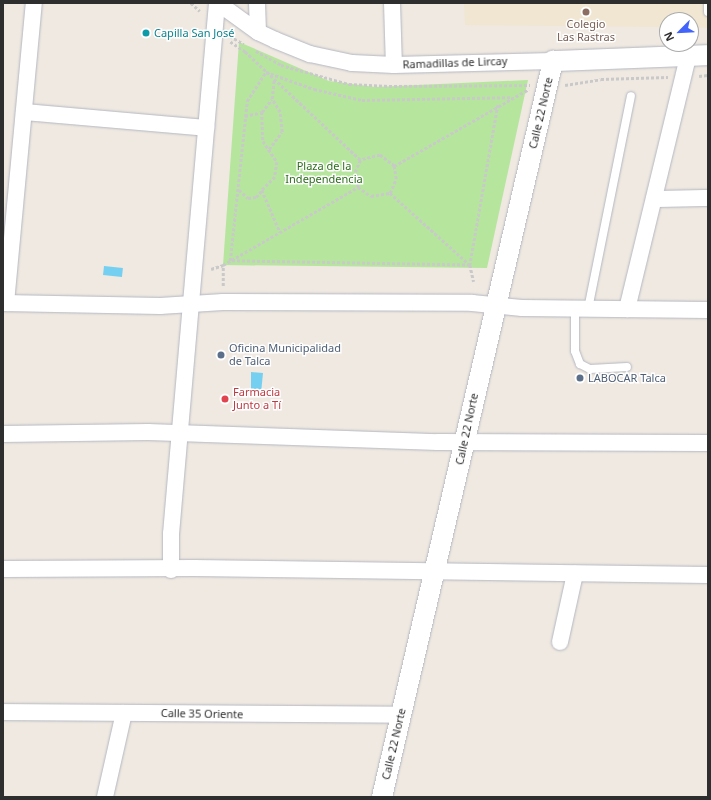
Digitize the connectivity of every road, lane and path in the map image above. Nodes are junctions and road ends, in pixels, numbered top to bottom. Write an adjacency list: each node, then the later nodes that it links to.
1 (34, 3): 20 (street)
2 (218, 3): 7 (street, Ramadillas de Lircay); 8 (street)
3 (257, 3): 7 (street)
4 (392, 3): 12 (street)
5 (708, 3): 6 (lane)
6 (708, 12)
7 (258, 32): 12 (street, Ramadillas de Lircay)
8 (214, 40): 13 (path); 23 (street)
9 (708, 55): 10 (street, Ramadillas de Lircay)
10 (688, 56): 11 (street, Ramadillas de Lircay); 32 (street)
11 (553, 60): 12 (street, Ramadillas de Lircay); 15 (street, Calle 22 Norte)
12 (394, 65)
13 (266, 72): 14 (path); 17 (path); 22 (path)
14 (274, 79): 18 (path); 25 (path)
15 (546, 90): 17 (path); 40 (street, Calle 22 Norte)
16 (631, 96): 41 (lane)
17 (512, 97): 19 (path)
18 (272, 99): 21 (path); 24 (path)
19 (498, 105): 26 (path); 35 (path)
20 (24, 112): 23 (street); 38 (street)
21 (262, 112): 22 (path); 24 (path)
22 (245, 116): 28 (path)
23 (206, 128): 39 (street)
24 (269, 149): 29 (path)
25 (360, 160): 26 (path); 27 (path)
26 (394, 166): 30 (path)
27 (358, 187): 30 (path); 33 (path)
28 (239, 190): 29 (path); 34 (path)
29 (262, 190): 33 (path)
30 (390, 193): 35 (path)
31 (708, 198): 32 (street)
32 (654, 199): 42 (street)
33 (280, 232): 34 (path)
34 (230, 261): 35 (path); 37 (path)
35 (470, 265): 36 (path)
36 (474, 282)
37 (223, 302): 39 (street); 40 (street)
38 (4, 303): 39 (street)
39 (191, 304): 46 (street)
40 (496, 305): 41 (street); 47 (street, Calle 22 Norte)
41 (582, 309): 42 (street); 44 (lane)
42 (627, 309): 43 (street)
43 (708, 310)
44 (627, 367)
45 (3, 434): 46 (street)
46 (180, 435): 47 (street); 50 (street)
47 (464, 442): 48 (street); 51 (street, Calle 22 Norte)
48 (708, 443)
49 (3, 569): 50 (street)
50 (171, 570): 51 (street)
51 (434, 572): 52 (street); 57 (street, Calle 22 Norte)
52 (575, 574): 53 (street); 54 (street)
53 (708, 575)
54 (560, 642)
55 (3, 712): 56 (street, Calle 35 Oriente)
56 (124, 713): 57 (street, Calle 35 Oriente); 58 (street)
57 (401, 716): 59 (street, Calle 22 Norte)
58 (105, 797)
59 (382, 797)

